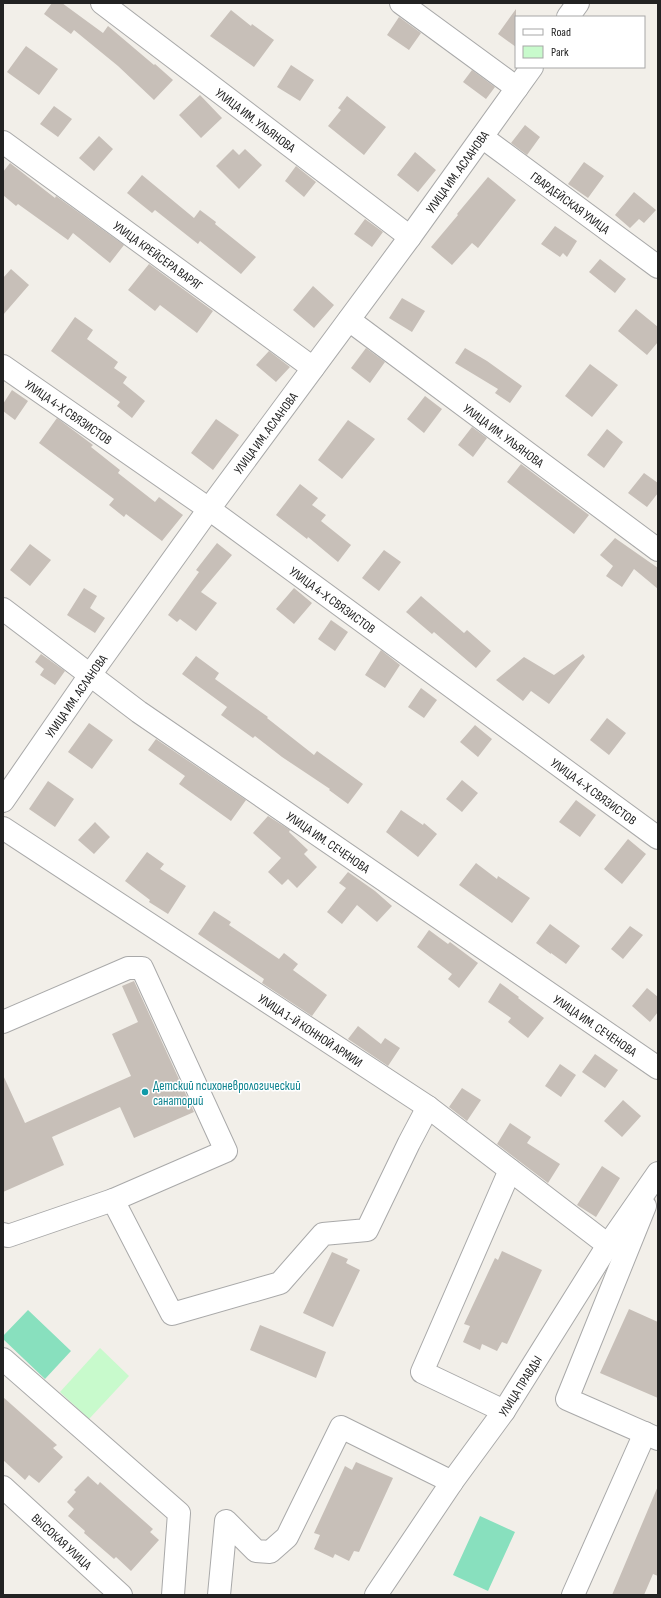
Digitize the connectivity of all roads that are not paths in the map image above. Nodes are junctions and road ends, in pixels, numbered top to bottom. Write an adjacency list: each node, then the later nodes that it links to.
1 (102, 3): 9 (street, УЛИЦА ИМ. УЛЬЯНОВА)
2 (401, 3): 6 (street)
3 (578, 3): 4 (street)
4 (569, 16)
5 (531, 68): 6 (street, УЛИЦА ИМ. АСЛАНОВА)
6 (517, 88): 7 (street, УЛИЦА ИМ. АСЛАНОВА)
7 (482, 137): 9 (street, УЛИЦА ИМ. АСЛАНОВА); 10 (street, ГВАРДЕЙСКАЯ УЛИЦА)
8 (3, 142): 13 (street, УЛИЦА КРЕЙСЕРА ВАРЯГ)
9 (410, 237): 11 (street, УЛИЦА ИМ. АСЛАНОВА)
10 (658, 267)
11 (349, 320): 13 (street, УЛИЦА ИМ. АСЛАНОВА); 15 (street, УЛИЦА ИМ. УЛЬЯНОВА)
12 (3, 366): 14 (street, УЛИЦА 4-Х СВЯЗИСТОВ)
13 (313, 368): 14 (street, УЛИЦА ИМ. АСЛАНОВА)
14 (209, 509): 17 (street, УЛИЦА ИМ. АСЛАНОВА); 20 (street, УЛИЦА 4-Х СВЯЗИСТОВ)
15 (658, 550)
16 (3, 609): 17 (street, УЛИЦА ИМ. СЕЧЕНОВА)
17 (90, 675): 18 (street, УЛИЦА ИМ. АСЛАНОВА); 22 (street, УЛИЦА ИМ. СЕЧЕНОВА)
18 (3, 801)
19 (3, 828): 23 (street, УЛИЦА 1-Й КОННОЙ АРМИИ)
20 (658, 838)
21 (3, 1022): 26 (street)
22 (658, 1068)
23 (428, 1107): 24 (street, УЛИЦА 1-Й КОННОЙ АРМИИ); 26 (street)
24 (510, 1170): 28 (street, УЛИЦА 1-Й КОННОЙ АРМИИ); 30 (street)
25 (658, 1174): 28 (street, УЛИЦА ПРАВДЫ); 31 (street)
26 (113, 1200): 27 (street)
27 (3, 1234)
28 (608, 1245): 30 (street, УЛИЦА ПРАВДЫ)
29 (3, 1359): 35 (street)
30 (504, 1411): 32 (street, УЛИЦА ПРАВДЫ)
31 (651, 1436): 38 (street)
32 (452, 1482): 36 (street); 37 (street, УЛИЦА ПРАВДЫ)
33 (3, 1487): 34 (street, ВЫСОКАЯ УЛИЦА)
34 (121, 1595)
35 (173, 1595)
36 (219, 1595)
37 (376, 1595)
38 (573, 1595)

